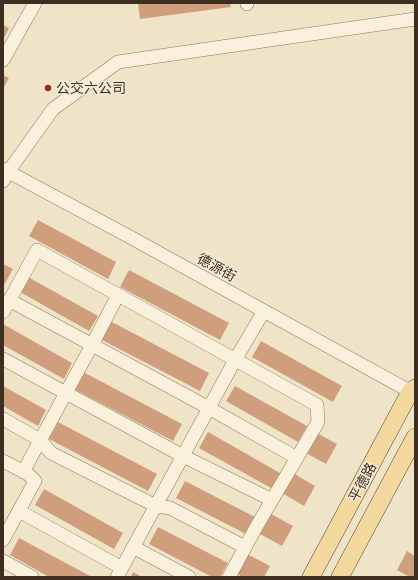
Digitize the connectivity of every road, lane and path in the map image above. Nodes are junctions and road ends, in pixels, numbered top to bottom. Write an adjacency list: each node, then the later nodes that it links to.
1 (35, 3): 3 (street)
2 (415, 19): 4 (street)
3 (3, 60)
4 (5, 174): 7 (street, 德源街)
5 (118, 295): 6 (street); 8 (street); 10 (street)
6 (6, 306): 8 (street)
7 (264, 311): 10 (street); 11 (street, 德源街)
8 (92, 345): 12 (street); 13 (street)
9 (3, 359): 12 (street)
10 (235, 360): 13 (street); 18 (street)
11 (413, 391): 32 (main road, 平德路)
12 (66, 393): 16 (street); 17 (street)
13 (209, 408): 17 (street); 18 (street)
14 (3, 419): 16 (street)
15 (415, 437): 33 (main road, 平德路)
16 (40, 440): 20 (street); 22 (street)
17 (183, 456): 21 (street); 22 (street)
18 (297, 458): 21 (street)
19 (3, 461): 20 (street)
20 (23, 472): 23 (street)
21 (272, 500): 26 (street)
22 (156, 506): 25 (street); 26 (street)
23 (19, 511): 24 (street); 28 (street)
24 (3, 540)
25 (133, 547): 28 (street); 30 (street)
26 (245, 547): 31 (street)
27 (3, 561): 29 (street)
28 (119, 572)
29 (32, 577)
30 (189, 577)
31 (229, 577)
32 (311, 577)
33 (340, 577)

